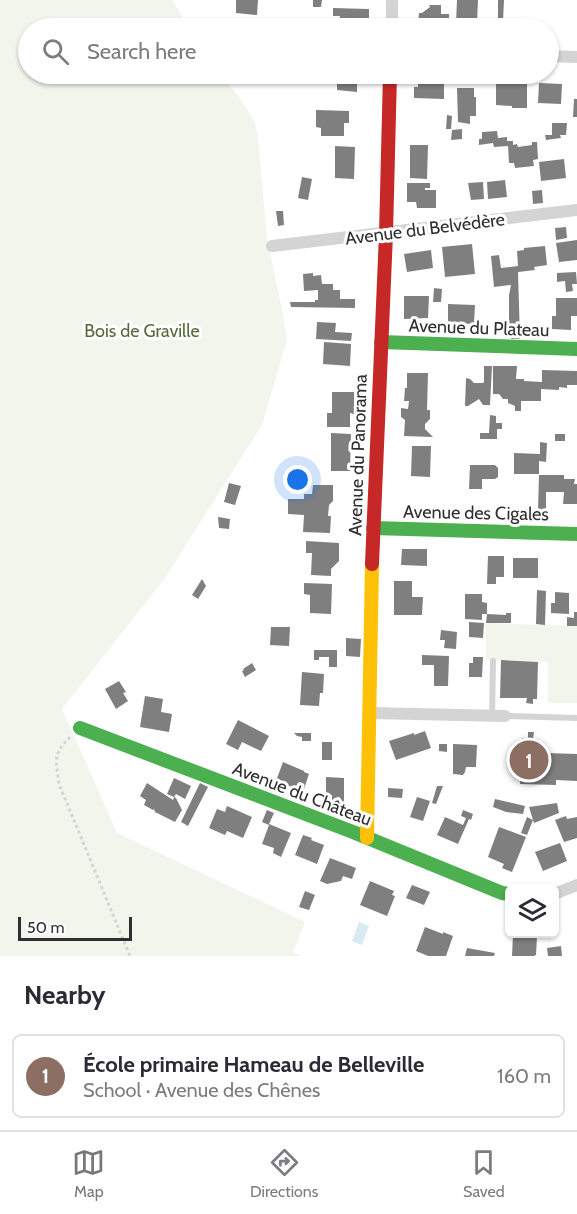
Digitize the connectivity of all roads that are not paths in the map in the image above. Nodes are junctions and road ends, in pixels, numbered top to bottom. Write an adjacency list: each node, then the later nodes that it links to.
1 (392, 0): 2 (street)
2 (392, 18)
3 (559, 56): 4 (street)
4 (577, 57)
5 (390, 84): 7 (street, Avenue du Panorama)
6 (577, 210): 7 (street, Avenue du Belvédère)
7 (386, 234): 8 (street, Avenue du Belvédère); 9 (street, Avenue du Panorama)
8 (272, 246)
9 (381, 342): 10 (street, Avenue du Plateau); 11 (street, Avenue du Panorama)
10 (577, 349)
11 (373, 528): 12 (street, Avenue des Cigales); 14 (street, Avenue du Panorama)
12 (577, 534)
13 (493, 661): 15 (lane)
14 (370, 713): 15 (street); 19 (street, Avenue du Panorama)
15 (492, 716): 16 (street)
16 (506, 716): 17 (lane)
17 (577, 718)
18 (80, 728): 19 (street, Avenue du Château)
19 (367, 838): 22 (street, Avenue du Château)
20 (577, 885): 21 (street)
21 (559, 892)
22 (505, 893)

